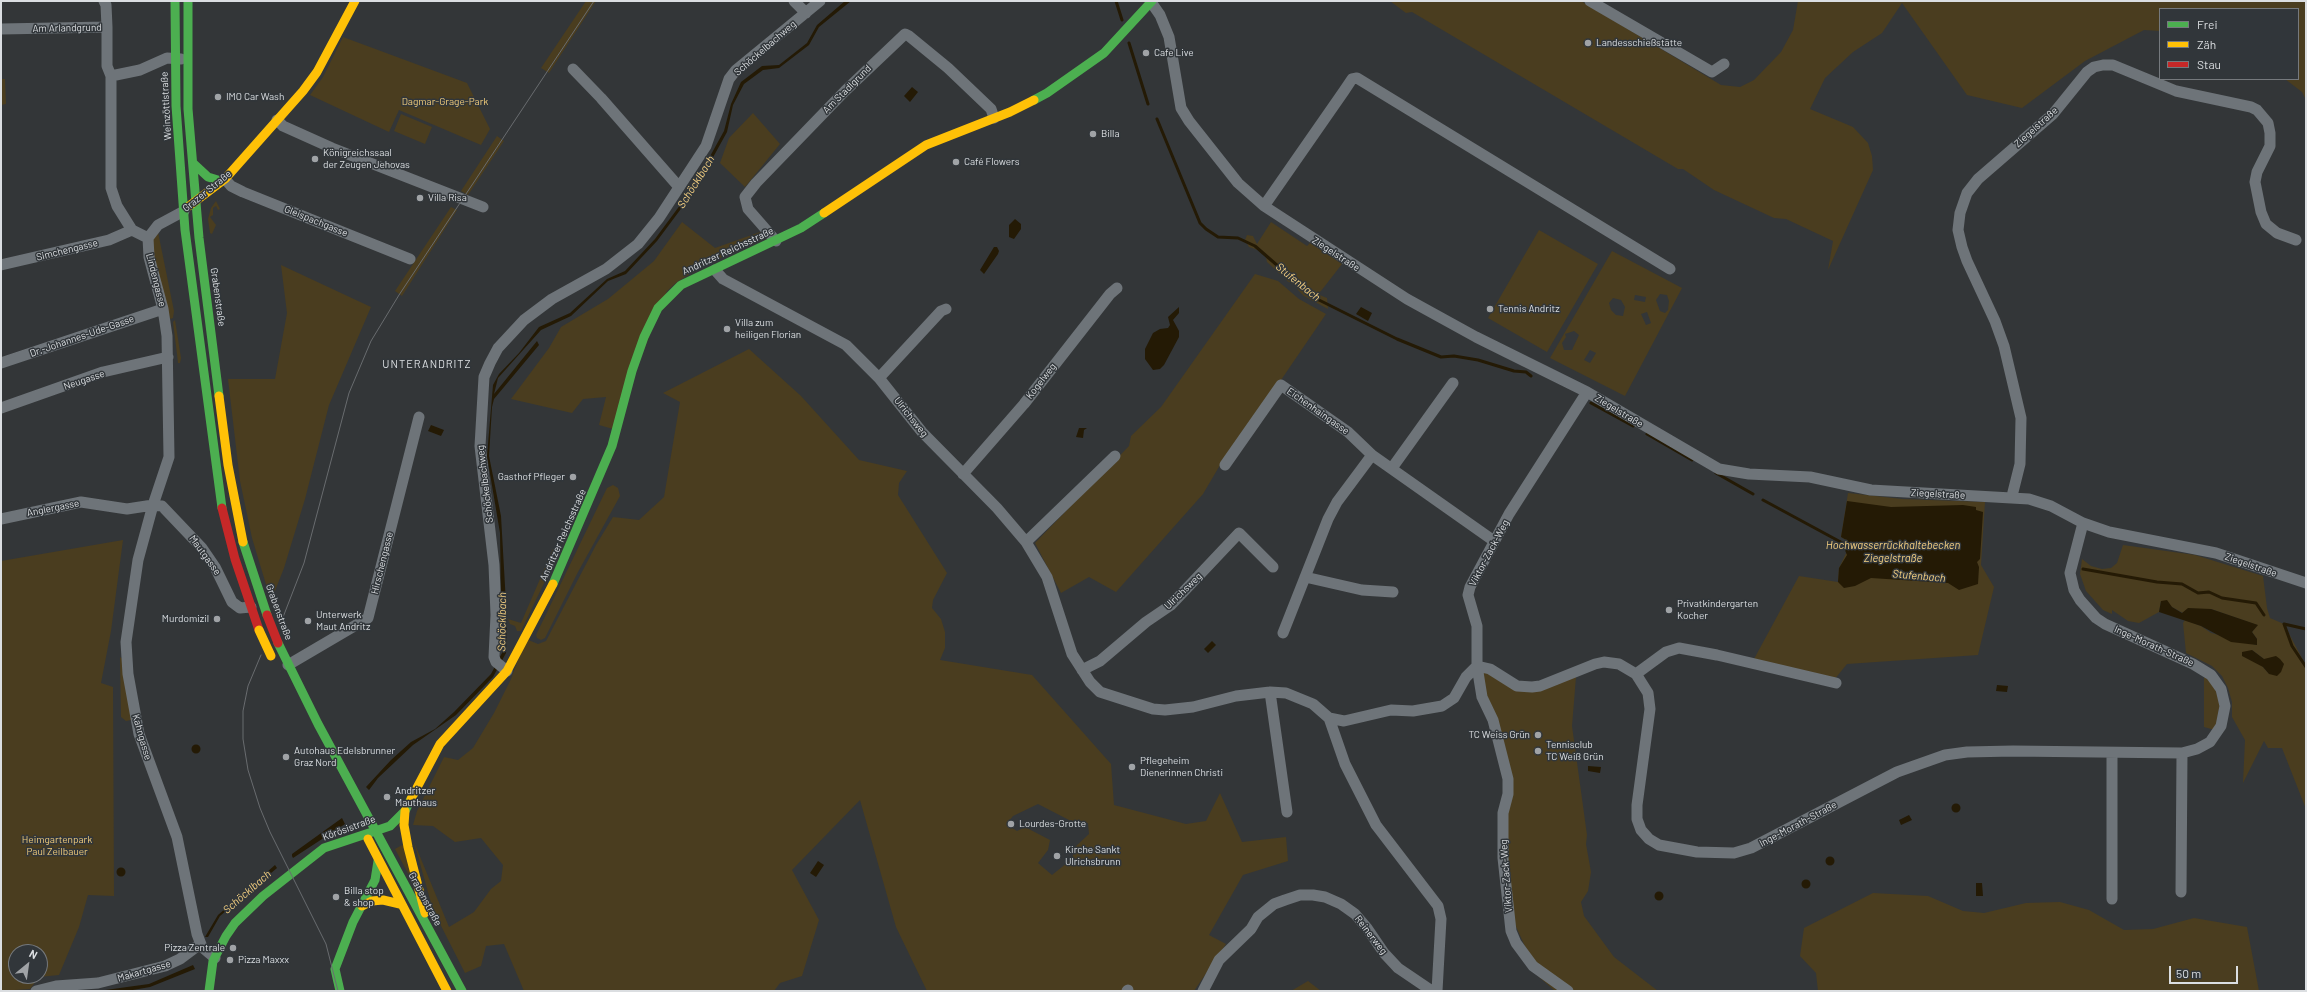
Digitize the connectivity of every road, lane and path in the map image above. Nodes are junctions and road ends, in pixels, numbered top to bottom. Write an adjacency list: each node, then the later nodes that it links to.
1 (104, 1): 10 (street, Am Arlandgrund)
2 (175, 1): 12 (main road, Weinzöttlstraße)
3 (188, 1): 13 (main road)
4 (355, 1): 18 (main road, Grazer Straße)
5 (794, 1): 9 (street)
6 (820, 1): 9 (street, Schöckelbachweg)
7 (1590, 1): 14 (street)
8 (1151, 2): 17 (main road, Andritzer Reichsstraße); 23 (street, Ziegelstraße)
9 (806, 13): 21 (street, Schöckelbachweg)
10 (107, 27): 11 (street, Am Arlandgrund); 16 (street)
11 (1, 29)
12 (175, 58): 13 (street); 16 (street); 25 (main road, Weinzöttlstraße)
13 (188, 59): 19 (main road)
14 (1724, 64)
15 (573, 69): 21 (street)
16 (111, 76): 26 (street)
17 (994, 118): 29 (main road, Andritzer Reichsstraße); 29 (street, Am Stadlgrund)
18 (277, 120): 20 (main road, Grazer Straße); 24 (street)
19 (194, 164): 20 (main road); 22 (main road)
20 (223, 180): 22 (main road, Grazer Straße); 30 (street, Gleispachgasse)
21 (679, 187): 63 (street, Schöckelbachweg)
22 (196, 200): 25 (main road, Grazer Straße); 61 (main road, Grabenstraße, bridge)
23 (1264, 206): 32 (street); 41 (street, Ziegelstraße)
24 (483, 207)
25 (184, 211): 27 (street, Grazer Straße); 59 (main road)
26 (132, 230): 27 (street); 31 (street, Simchengasse)
27 (148, 238): 35 (street, Lindengasse)
28 (2296, 240): 49 (street, Ziegelstraße)
29 (776, 241): 33 (main road, Andritzer Reichsstraße)
30 (410, 259)
31 (1, 265)
32 (1670, 269)
33 (716, 270): 39 (street, Ulrichsweg); 63 (main road, Andritzer Reichsstraße)
34 (1118, 288): 48 (street, Kogelweg)
35 (163, 309): 37 (street, Lindengasse); 38 (street, Dr.-Johannes-Ude-Gasse)
36 (946, 309): 39 (street)
37 (168, 358): 42 (street, Neugasse); 50 (street, Lindengasse)
38 (1, 363)
39 (879, 378): 48 (street, Ulrichsweg)
40 (1453, 383): 47 (street)
41 (1587, 392): 49 (street, Ziegelstraße); 53 (street, Viktor-Zack-Weg)
42 (1, 408)
43 (419, 417): 61 (street, Hirschengasse)
44 (1372, 455): 46 (street, Eichenhaingasse); 47 (street, Eichenhaingasse); 56 (street)
45 (1115, 456): 54 (street)
46 (1226, 465)
47 (1392, 468): 53 (street, Eichenhaingasse)
48 (963, 474): 54 (street, Ulrichsweg)
49 (2012, 496): 52 (street, Ziegelstraße)
50 (153, 505): 51 (street, Anglergasse); 59 (street, Mautgasse); 83 (street, Kahngasse)
51 (1, 519)
52 (2084, 523): 57 (street, Ziegelstraße); 72 (street, Inge-Morath-Straße)
53 (1494, 541): 64 (street, Viktor-Zack-Weg)
54 (1026, 542): 65 (street, Ulrichsweg)
55 (1273, 567): 65 (street, Ulrichsweg)
56 (1305, 577): 58 (street); 60 (street)
57 (2306, 583)
58 (1393, 592)
59 (251, 606): 62 (main road, bridge)
60 (1283, 633)
61 (288, 665): 76 (main road, Grabenstraße)
62 (276, 666)
63 (501, 666): 69 (main road, Andritzer Reichsstraße)
64 (1477, 666): 66 (street, Inge-Morath-Straße); 70 (street); 92 (street, Viktor-Zack-Weg)
65 (1082, 670): 68 (street, Ulrichsweg)
66 (1636, 674): 67 (street); 71 (street, Inge-Morath-Straße)
67 (1836, 683)
68 (1270, 692): 70 (street, Ulrichsweg); 74 (street)
69 (481, 700): 73 (main road, Körösistraße)
70 (1328, 718): 91 (street, Ulrichsweg)
71 (2112, 752): 72 (street, Inge-Morath-Straße); 79 (street)
72 (2182, 753): 78 (street)
73 (405, 811): 76 (main road, Körösistraße); 82 (main road)
74 (1288, 812)
75 (363, 830): 76 (main road, Körösistraße); 77 (main road); 83 (main road, Körösistraße)
76 (376, 830): 82 (main road, Grabenstraße)
77 (378, 861): 80 (main road); 81 (main road)
78 (2181, 892)
79 (2112, 899)
80 (400, 904): 81 (main road); 87 (main road)
81 (362, 906): 86 (main road)
82 (428, 928): 88 (main road, Grabenstraße)
83 (206, 950): 84 (street, Makartgasse); 85 (main road, Körösistraße)
84 (36, 991)
85 (209, 991)
86 (340, 991)
87 (447, 991)
88 (462, 991)
89 (1203, 991): 90 (street, Reinerweg)
90 (1432, 991)
91 (1437, 991)
92 (1568, 991)

